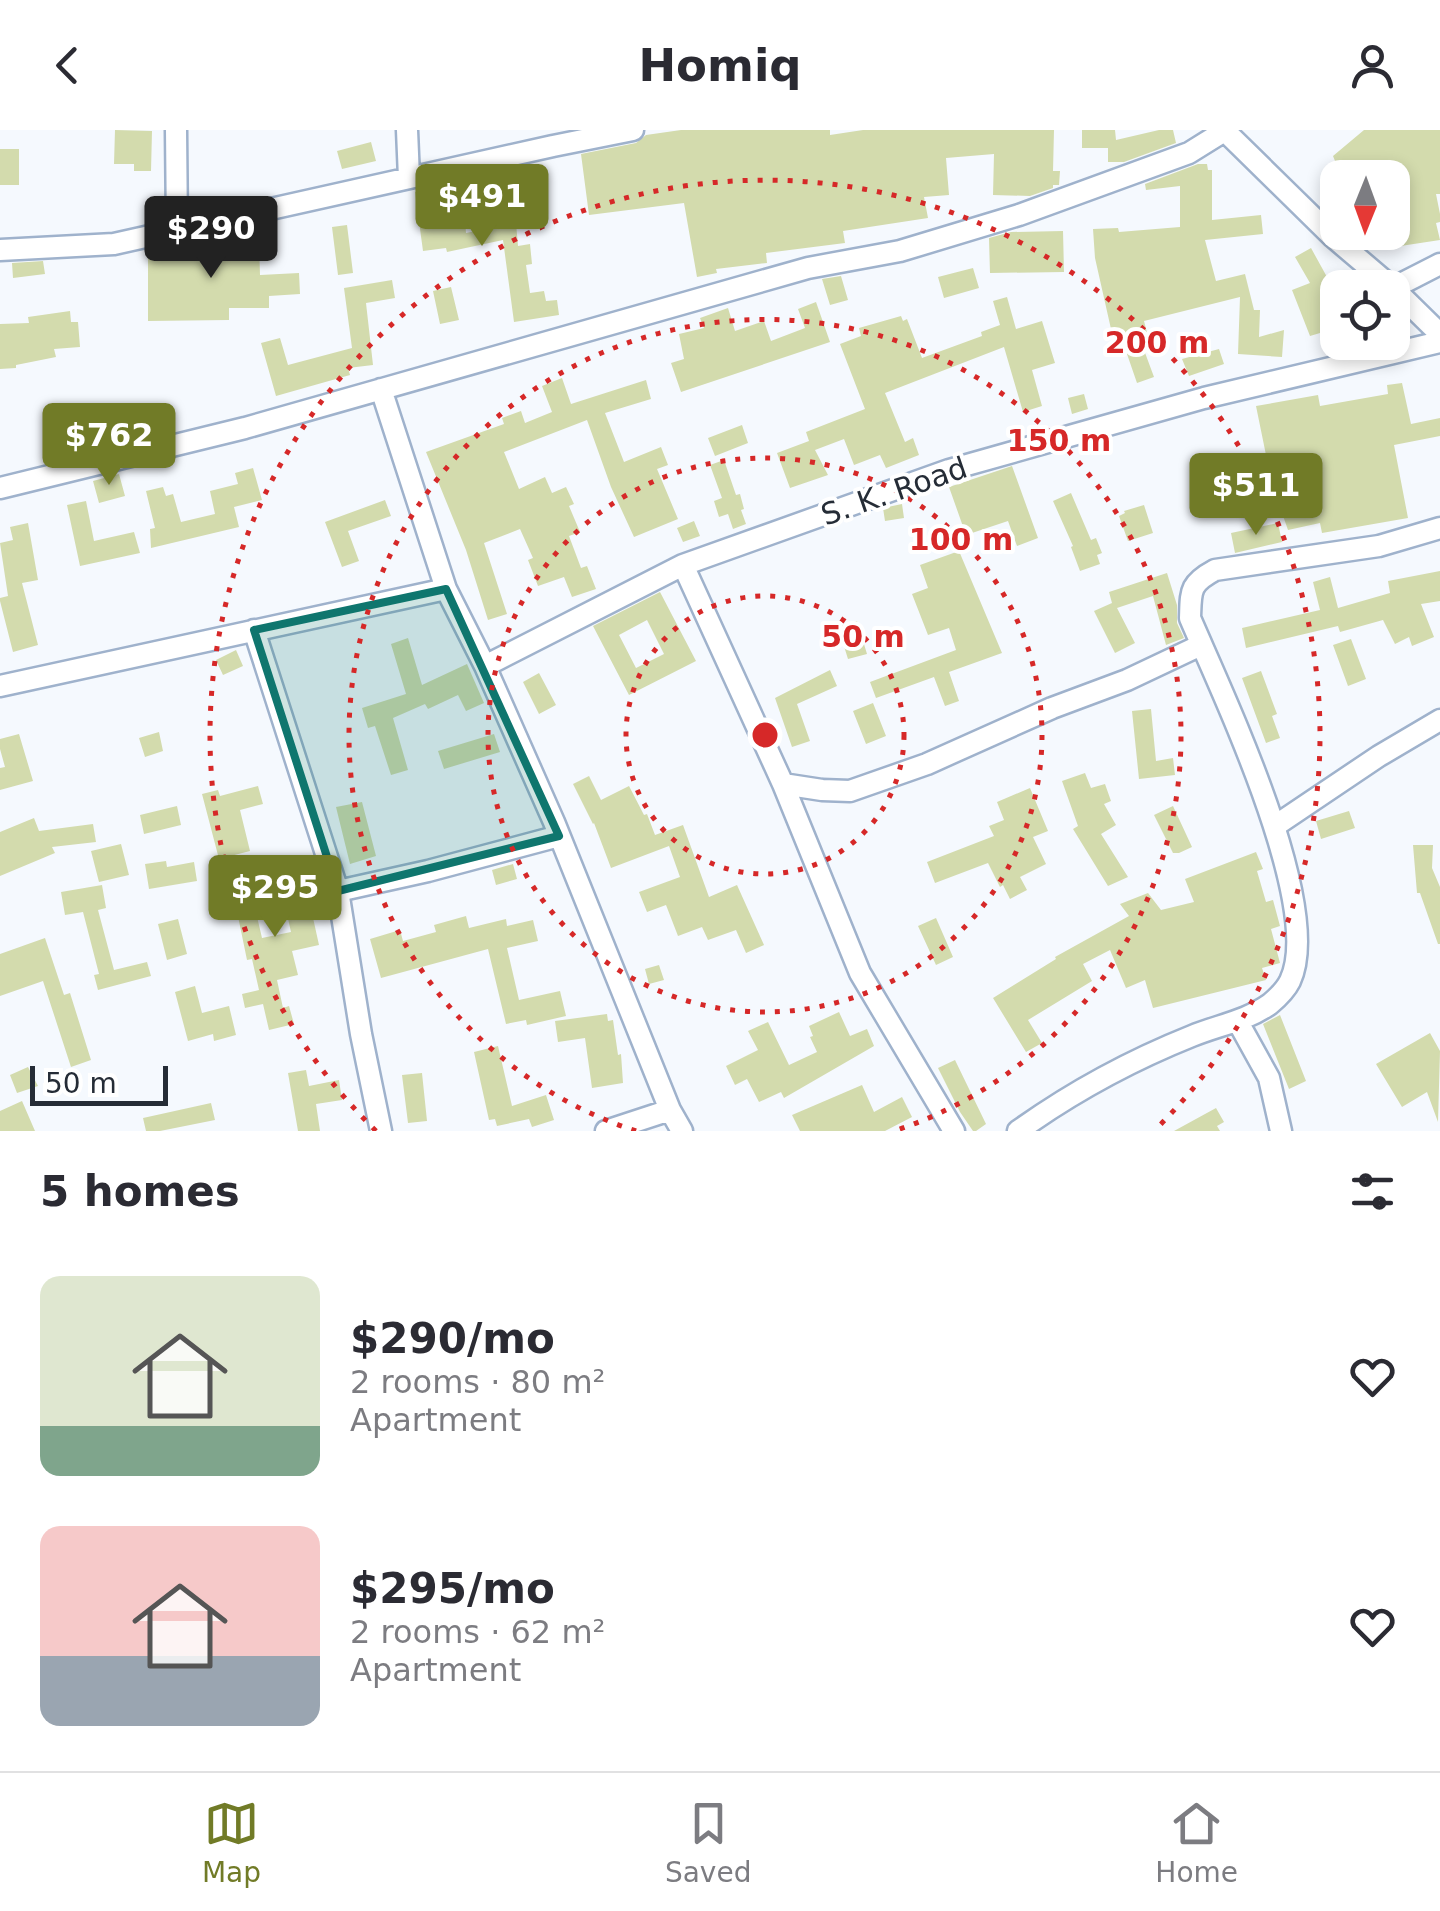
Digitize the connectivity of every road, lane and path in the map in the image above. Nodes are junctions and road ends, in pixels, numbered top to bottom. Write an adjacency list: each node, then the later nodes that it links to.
1 (176, 130): 6 (street)
2 (407, 130): 5 (street)
3 (633, 130): 5 (street)
4 (1225, 130): 9 (street); 14 (street)
5 (409, 178): 6 (street)
6 (177, 230): 7 (street)
7 (0, 250)
8 (1440, 264): 10 (street)
9 (1372, 270)
10 (1410, 279)
11 (1410, 305): 12 (street)
12 (1440, 334)
13 (1440, 342): 17 (street, S. K. Road)
14 (382, 389): 15 (street); 18 (street)
15 (0, 488)
16 (1440, 528): 20 (street)
17 (684, 565): 21 (street, S. K. Road); 24 (street)
18 (446, 590): 19 (street); 21 (street)
19 (254, 630): 22 (street); 27 (street)
20 (1201, 645): 24 (street); 25 (street)
21 (485, 666): 26 (street)
22 (0, 686)
23 (1440, 720): 25 (street)
24 (783, 784): 33 (street)
25 (1275, 826): 28 (street)
26 (559, 836): 27 (street); 29 (street)
27 (338, 891): 30 (street)
28 (1238, 1022): 34 (street); 35 (street)
29 (670, 1110): 31 (street); 32 (street)
30 (380, 1131)
31 (606, 1131)
32 (682, 1131)
33 (954, 1131)
34 (1018, 1131)
35 (1281, 1131)

